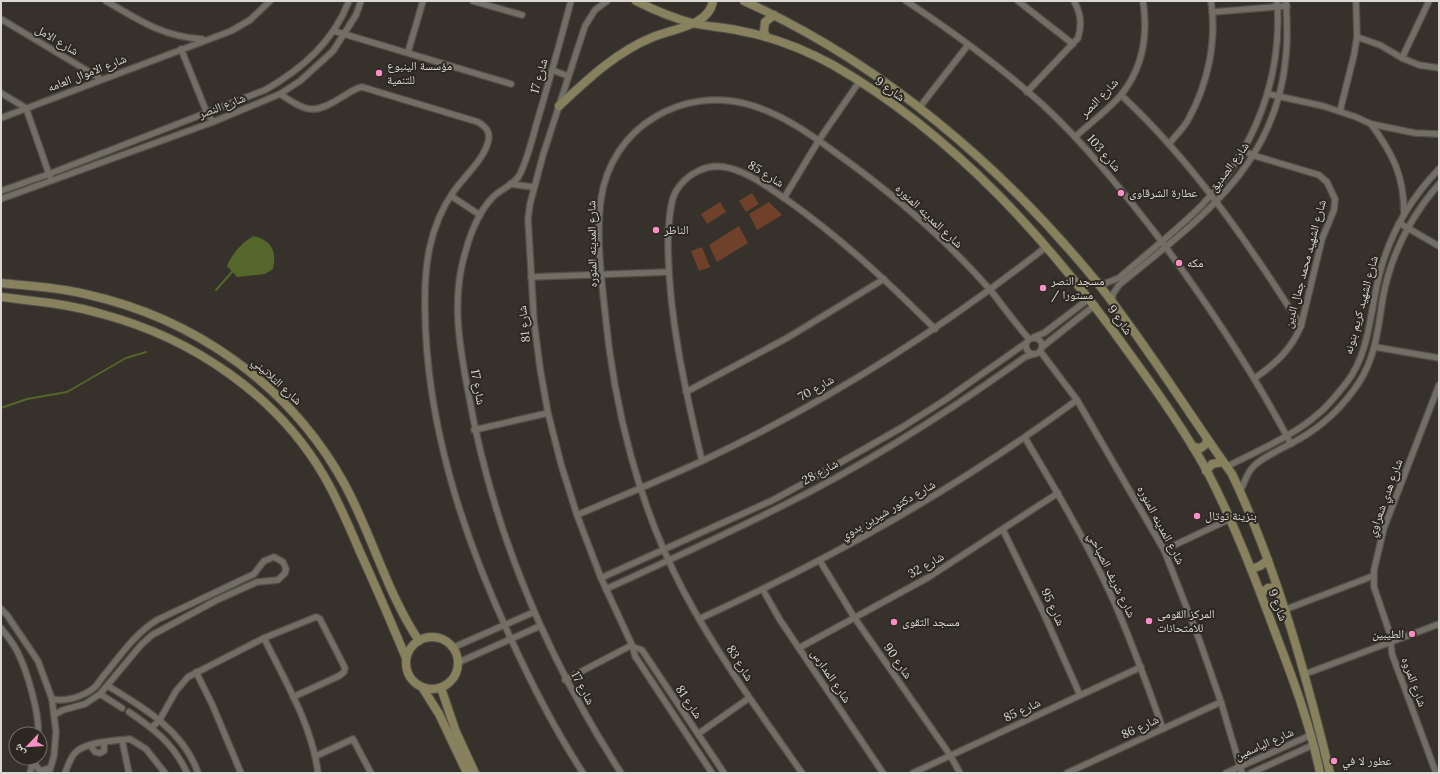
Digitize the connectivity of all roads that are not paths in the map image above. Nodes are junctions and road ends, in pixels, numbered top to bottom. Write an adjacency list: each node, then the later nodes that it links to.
1 (106, 1): 30 (street)
2 (270, 1): 30 (street, شارع الاموال العامه)
3 (349, 1): 26 (street, شارع النصر)
4 (361, 1): 27 (street, شارع النصر)
5 (423, 1): 34 (street)
6 (473, 1): 22 (street)
7 (571, 1): 37 (street, شارع 17)
8 (607, 1): 38 (street, شارع 81)
9 (636, 1): 25 (main road, شارع 9)
10 (713, 1): 25 (main road)
11 (744, 1): 23 (main road, شارع 9)
12 (1018, 1): 31 (street)
13 (1074, 1): 31 (street)
14 (1143, 1): 46 (street, شارع النصر)
15 (1211, 1): 21 (street)
16 (1356, 1): 29 (street)
17 (1429, 1): 35 (street)
18 (908, 2): 32 (street, شارع 103)
19 (1277, 4): 20 (street); 21 (street); 45 (street, شارع الصديق)
20 (1286, 4): 47 (street, شارع الصديق)
21 (1212, 12): 59 (street)
22 (522, 15)
23 (774, 15): 28 (main road); 50 (main road, شارع 9)
24 (1, 20): 39 (street, شارع الامل)
25 (692, 23): 28 (main road, شارع 9); 48 (main road)
26 (334, 30): 27 (street); 52 (street, شارع النصر)
27 (345, 33): 34 (street); 44 (street, شارع النصر)
28 (766, 37): 40 (main road, شارع 9)
29 (1357, 37): 35 (street); 51 (street)
30 (205, 40): 33 (street, شارع الاموال العامه)
31 (1073, 44): 42 (street)
32 (968, 45): 42 (street, شارع 103); 50 (street)
33 (181, 49): 39 (street, شارع الاموال العامه); 52 (street)
34 (408, 52): 41 (street)
35 (1402, 58): 36 (street)
36 (1439, 68)
37 (552, 70): 38 (street); 65 (street, شارع 17)
38 (568, 76): 48 (street, شارع 81)
39 (101, 79): 49 (street, شارع الاموال العامه)
40 (859, 82): 58 (street); 80 (main road, شارع 9)
41 (511, 84)
42 (1027, 92): 57 (street, شارع 103)
43 (1, 93): 49 (street)
44 (280, 94): 54 (street, شارع النصر); 70 (street)
45 (1268, 94): 47 (street); 60 (street, شارع الصديق)
46 (1121, 95): 57 (street, شارع النصر); 59 (street)
47 (1279, 97): 51 (street); 61 (street, شارع الصديق)
48 (559, 106): 67 (street, شارع 81)
49 (26, 108): 53 (street, شارع الاموال العامه); 63 (street)
50 (919, 108): 86 (main road, شارع 9)
51 (1340, 111): 55 (street)
52 (207, 113): 54 (street); 63 (street, شارع النصر)
53 (1, 118)
54 (213, 122): 64 (street, شارع النصر)
55 (1371, 124): 56 (street); 74 (street)
56 (1439, 134)
57 (1075, 137): 78 (street, شارع 103)
58 (819, 140): 71 (street); 83 (street, شارع المدينه المنوره); 88 (street, شارع المدينه المنوره)
59 (1169, 144): 69 (street)
60 (1244, 150): 61 (street, شارع الشهيد محمد جمال الدين); 69 (street, شارع الصديق)
61 (1252, 155): 73 (street, شارع الصديق); 93 (street, شارع الشهيد محمد جمال الدين)
62 (1439, 169): 74 (street, شارع الشهيد كريم بنونه)
63 (49, 174): 64 (street); 68 (street, شارع النصر)
64 (52, 181): 72 (street, شارع النصر)
65 (510, 184): 67 (street); 75 (street, شارع 17)
66 (1439, 184): 77 (street, شارع الشهيد كريم بنونه)
67 (533, 187): 84 (street, شارع 81)
68 (1, 191)
69 (1211, 194): 73 (street); 78 (street, شارع الصديق)
70 (450, 196): 75 (street); 142 (street)
71 (784, 198): 82 (street, شارع 85); 85 (street, شارع 85)
72 (1, 199)
73 (1217, 202): 81 (street, شارع الصديق); 93 (street)
74 (1404, 214): 76 (street, شارع الشهيد كريم بنونه)
75 (480, 215): 105 (street, شارع 17)
76 (1399, 223): 77 (street); 106 (street, شارع الشهيد كريم بنونه)
77 (1408, 228): 79 (street); 96 (street, شارع الشهيد كريم بنونه)
78 (1161, 242): 81 (street, شارع 103); 86 (street, شارع الصديق)
79 (1439, 246)
80 (1046, 247): 88 (street, شارع 70); 90 (main road, شارع 9)
81 (1165, 247): 91 (street, شارع الصديق); 100 (street, شارع 103)
82 (669, 272): 83 (street); 102 (street, شارع 85)
83 (601, 274): 84 (street); 116 (street, شارع المدينه المنوره)
84 (531, 277): 104 (street, شارع 81)
85 (884, 279): 94 (street, شارع 85); 102 (street)
86 (1096, 282): 91 (main road, شارع 9)
87 (1, 283): 149 (main road, شارع التلاتيني)
88 (990, 290): 94 (street, شارع 70); 95 (street, شارع المدينه المنوره)
89 (1, 297): 154 (main road, شارع التلاتيني)
90 (1090, 298): 92 (main road, شارع 9); 95 (street, شارع 28)
91 (1112, 302): 108 (main road, شارع 9)
92 (1096, 306): 97 (street); 110 (main road, شارع 9)
93 (1301, 326): 100 (street, شارع الشهيد محمد جمال الدين)
94 (935, 329): 112 (street, شارع 70)
95 (1030, 340): 97 (street, شارع المدينه المنوره); 98 (street); 119 (street, شارع 28)
96 (1375, 347): 99 (street); 109 (street, شارع الشهيد كريم بنونه)
97 (1041, 349): 98 (street, شارع 28); 103 (street, شارع المدينه المنوره)
98 (1034, 354): 120 (street, شارع 28)
99 (1439, 358)
100 (1255, 378): 106 (street, شارع 103)
101 (1439, 385): 130 (street, شارع هدي شعراوي)
102 (686, 392): 112 (street, شارع 85)
103 (1077, 400): 107 (street, شارع دكتور شيرين بدوي); 125 (street, شارع المدينه المنوره)
104 (548, 413): 105 (street); 121 (street, شارع 81)
105 (474, 430): 138 (street, شارع 17)
106 (1286, 435): 109 (street, شارع 103); 111 (street, شارع الشهيد كريم بنونه)
107 (1024, 438): 118 (street, شارع شريف الصباحي); 128 (street, شارع دكتور شيرين بدوي)
108 (1207, 439): 110 (main road); 113 (main road, شارع 9)
109 (1291, 444): 114 (street, شارع الشهيد كريم بنونه)
110 (1193, 447): 115 (main road, شارع 9)
111 (1246, 456): 113 (street, شارع الشهيد كريم بنونه); 114 (street)
112 (702, 461): 116 (street, شارع 70)
113 (1225, 464): 115 (main road); 117 (main road, شارع 9)
114 (1255, 465): 117 (street, شارع الشهيد كريم بنونه)
115 (1206, 471): 122 (main road, شارع 9)
116 (641, 488): 121 (street, شارع 70); 124 (street, شارع المدينه المنوره)
117 (1240, 492): 127 (main road, شارع 9)
118 (1058, 493): 123 (street, شارع 32); 156 (street, شارع شريف الصباحي)
119 (773, 500): 120 (street); 124 (street, شارع 28)
120 (777, 508): 126 (street, شارع 28)
121 (577, 515): 131 (street, شارع 81)
122 (1230, 519): 125 (street); 129 (main road, شارع 9)
123 (1003, 530): 139 (street, شارع 32); 165 (street, شارع 95)
124 (665, 550): 126 (street, شارع المدينه المنوره); 131 (street, شارع 28)
125 (1164, 550): 169 (street, شارع المدينه المنوره)
126 (669, 560): 133 (street, شارع 28); 140 (street, شارع 83)
127 (1268, 560): 129 (main road); 132 (main road, شارع 9)
128 (820, 561): 134 (street, شارع دكتور شيرين بدوي); 139 (street, شارع 90)
129 (1251, 569): 135 (main road, شارع 9)
130 (1373, 576): 137 (street); 150 (street, شارع هدي شعراوي)
131 (601, 578): 133 (street, شارع 81)
132 (1277, 587): 135 (main road); 137 (main road, شارع 9)
133 (606, 589): 151 (street, شارع 81)
134 (763, 590): 140 (street, شارع دكتور شيرين بدوي); 153 (street, شارع المدارس)
135 (1261, 592): 179 (main road, شارع 9)
136 (1, 609): 145 (street)
137 (1284, 610): 158 (main road, شارع 9)
138 (534, 612): 142 (street); 143 (street, شارع 17)
139 (854, 617): 153 (street, شارع 32); 184 (street, شارع 90)
140 (699, 619): 167 (street, شارع 83)
141 (1439, 624): 150 (street)
142 (505, 626): 148 (street); 152 (street)
143 (540, 626): 148 (street); 159 (street, شارع 17)
144 (1, 628): 147 (street)
145 (19, 633): 147 (street); 168 (street)
146 (264, 638): 157 (street); 166 (street); 166 (street)
147 (10, 640): 175 (street)
148 (511, 640): 155 (street); 199 (street)
149 (419, 641): 152 (main road); 154 (main road)
150 (1390, 643): 158 (street); 213 (street, شارع المروه)
151 (633, 646): 159 (street); 178 (street, شارع 81); 201 (street, شارع 81)
152 (452, 648): 155 (main road)
153 (799, 648): 204 (street, شارع المدارس)
154 (406, 658): 161 (main road)
155 (457, 663): 162 (main road)
156 (1141, 667): 165 (street, شارع 85); 177 (street, شارع شريف الصباحي)
157 (196, 672): 174 (street); 194 (street)
158 (1305, 674): 212 (main road, شارع 9)
159 (565, 680): 200 (street, شارع 17)
160 (108, 686): 163 (street); 164 (street); 174 (street)
161 (422, 687): 162 (main road); 197 (main road)
162 (441, 688): 198 (main road)
163 (100, 694): 170 (street); 171 (street)
164 (81, 695): 168 (street); 170 (street)
165 (1080, 695): 184 (street, شارع 85)
166 (293, 697): 185 (street)
167 (750, 698): 178 (street); 203 (street, شارع 83)
168 (52, 699): 173 (street)
169 (1221, 702): 177 (street, شارع 86); 187 (street, شارع المدينه المنوره)
170 (85, 704): 173 (street)
171 (122, 708)
172 (129, 712): 176 (street)
173 (54, 715): 188 (street)
174 (159, 721): 176 (street); 193 (street)
175 (37, 726)
176 (152, 727): 192 (street)
177 (1163, 728): 207 (street, شارع 86)
178 (698, 734): 202 (street, شارع 81)
179 (1311, 735): 183 (main road, شارع 9); 187 (street, شارع الياسمين)
180 (122, 740): 181 (street); 189 (street); 191 (street)
181 (104, 743): 182 (street); 182 (street)
182 (90, 745): 190 (street)
183 (1313, 745): 210 (street, شارع الياسمين); 211 (main road, شارع 9)
184 (950, 755): 205 (street, شارع 85); 206 (street, شارع 90)
185 (316, 756): 195 (street); 196 (street)
186 (36, 766): 188 (street)
187 (1240, 766): 208 (street, شارع الياسمين); 209 (street, شارع المدينه المنوره)
188 (50, 770)
189 (164, 772)
190 (65, 773)
191 (129, 773)
192 (187, 773)
193 (198, 773)
194 (241, 773)
195 (318, 773)
196 (371, 773)
197 (467, 773)
198 (475, 773)
199 (583, 773)
200 (621, 773)
201 (712, 773)
202 (723, 773)
203 (802, 773)
204 (883, 773)
205 (913, 773)
206 (960, 773)
207 (1067, 773)
208 (1226, 773)
209 (1242, 773)
210 (1251, 773)
211 (1320, 773)
212 (1330, 773)
213 (1436, 773)

